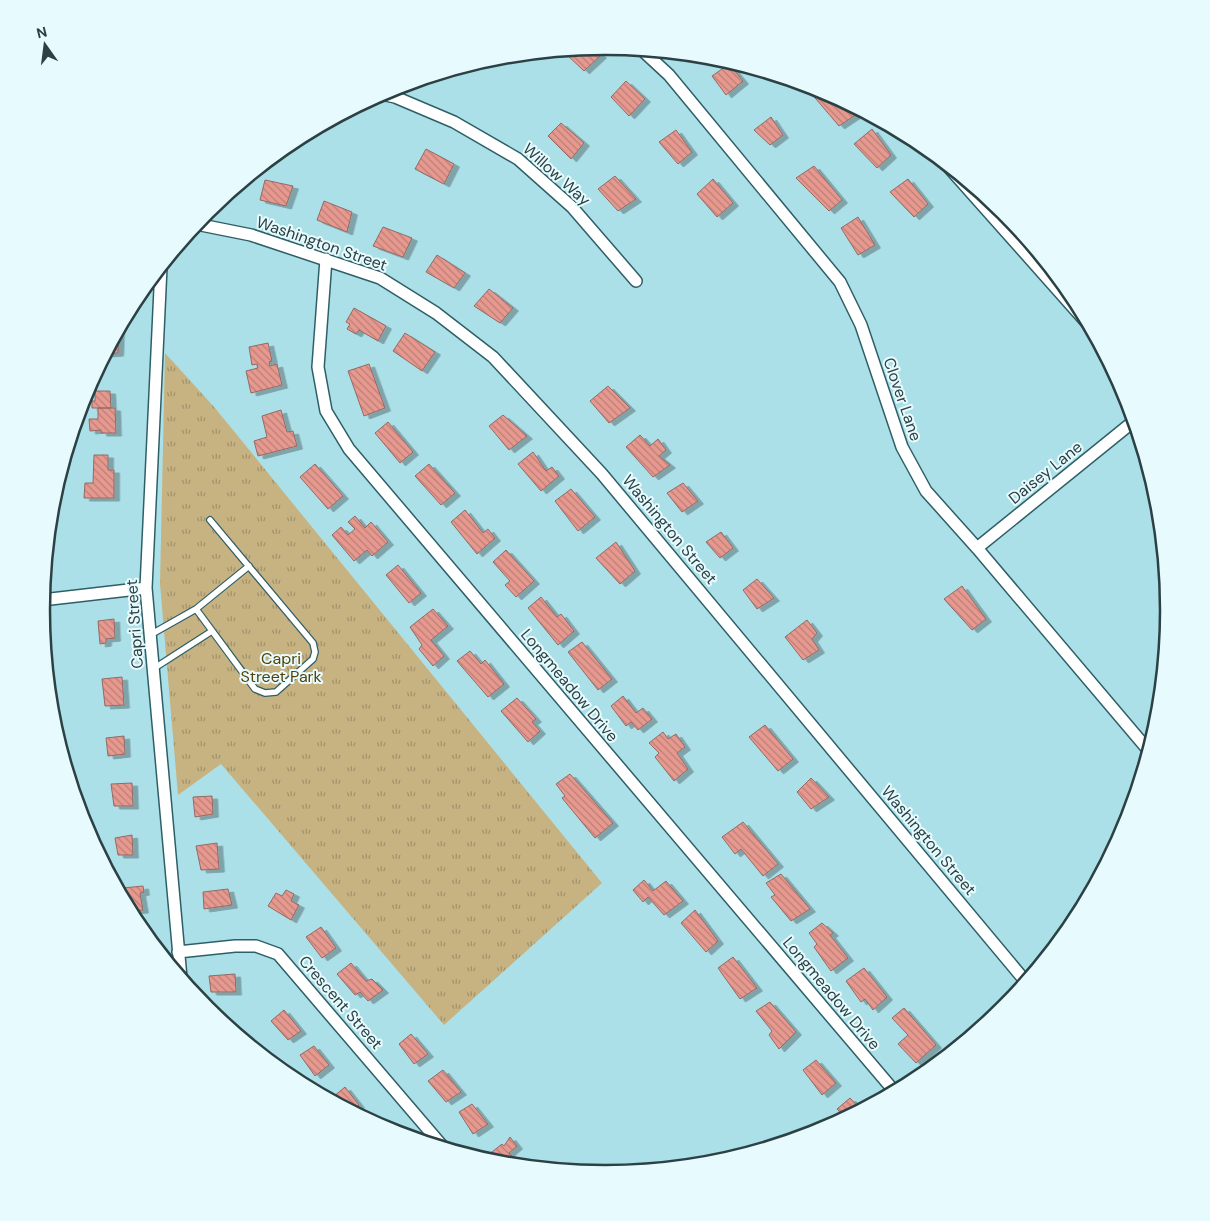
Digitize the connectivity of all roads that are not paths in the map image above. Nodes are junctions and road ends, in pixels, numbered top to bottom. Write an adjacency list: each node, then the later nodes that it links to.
1 (650, 58): 11 (street, Clover Lane)
2 (395, 97): 7 (street, Willow Way)
3 (971, 193): 8 (street)
4 (206, 226): 5 (street, Washington Street)
5 (326, 258): 22 (street, Washington Street); 23 (street, Longmeadow Drive)
6 (160, 279): 13 (street, Capri Street)
7 (636, 281)
8 (1056, 288)
9 (1128, 425): 11 (street, Daisey Lane)
10 (210, 520): 12 (lane)
11 (977, 548): 19 (street, Clover Lane)
12 (249, 566): 15 (lane); 16 (lane)
13 (146, 588): 14 (street); 17 (street, Capri Street)
14 (50, 599)
15 (196, 608): 16 (lane); 17 (lane)
16 (212, 631): 18 (lane)
17 (150, 635): 18 (street, Capri Street)
18 (153, 669): 20 (street, Capri Street)
19 (1143, 744)
20 (178, 952): 21 (street, Capri Street); 24 (street, Crescent Street)
21 (180, 966)
22 (1021, 977)
23 (890, 1086)
24 (436, 1139)

